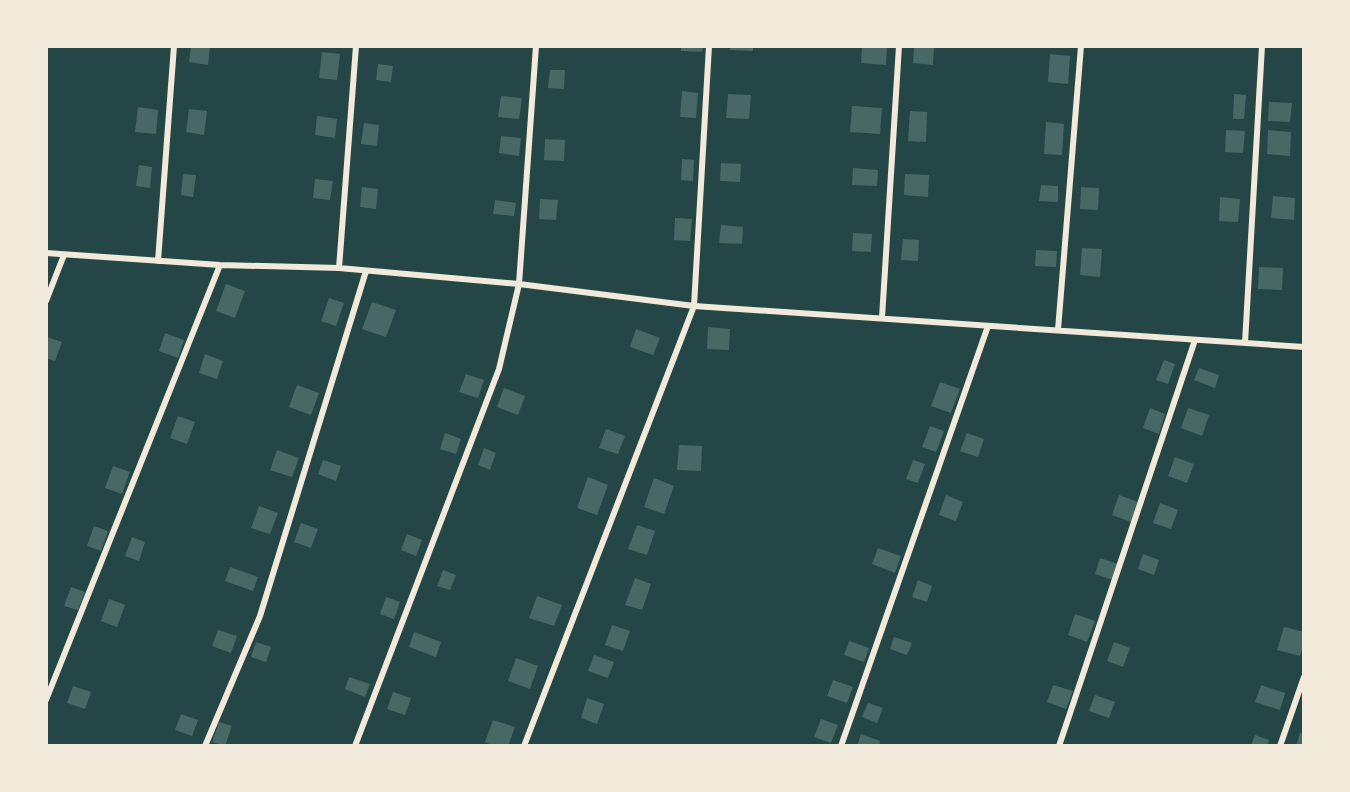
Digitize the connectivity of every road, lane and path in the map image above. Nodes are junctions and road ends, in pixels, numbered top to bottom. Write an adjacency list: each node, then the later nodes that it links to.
1 (174, 46): 10 (street)
2 (356, 46): 12 (street)
3 (536, 46): 14 (street)
4 (709, 46): 16 (street)
5 (899, 46): 17 (street)
6 (1081, 46): 19 (street)
7 (1262, 46): 21 (street)
8 (46, 253): 9 (street)
9 (64, 255): 10 (street); 15 (street)
10 (158, 261): 11 (street)
11 (220, 265): 12 (street); 24 (street)
12 (339, 268): 13 (street)
13 (366, 271): 14 (street); 25 (street)
14 (519, 284): 16 (street); 26 (street)
15 (46, 301)
16 (694, 306): 17 (street); 27 (street)
17 (882, 318): 18 (street)
18 (988, 326): 19 (street); 28 (street)
19 (1058, 330): 20 (street)
20 (1195, 340): 21 (street); 29 (street)
21 (1245, 343): 22 (street)
22 (1304, 347)
23 (1304, 677): 30 (street)
24 (46, 700)
25 (205, 746)
26 (355, 746)
27 (524, 746)
28 (841, 746)
29 (1059, 746)
30 (1280, 746)

